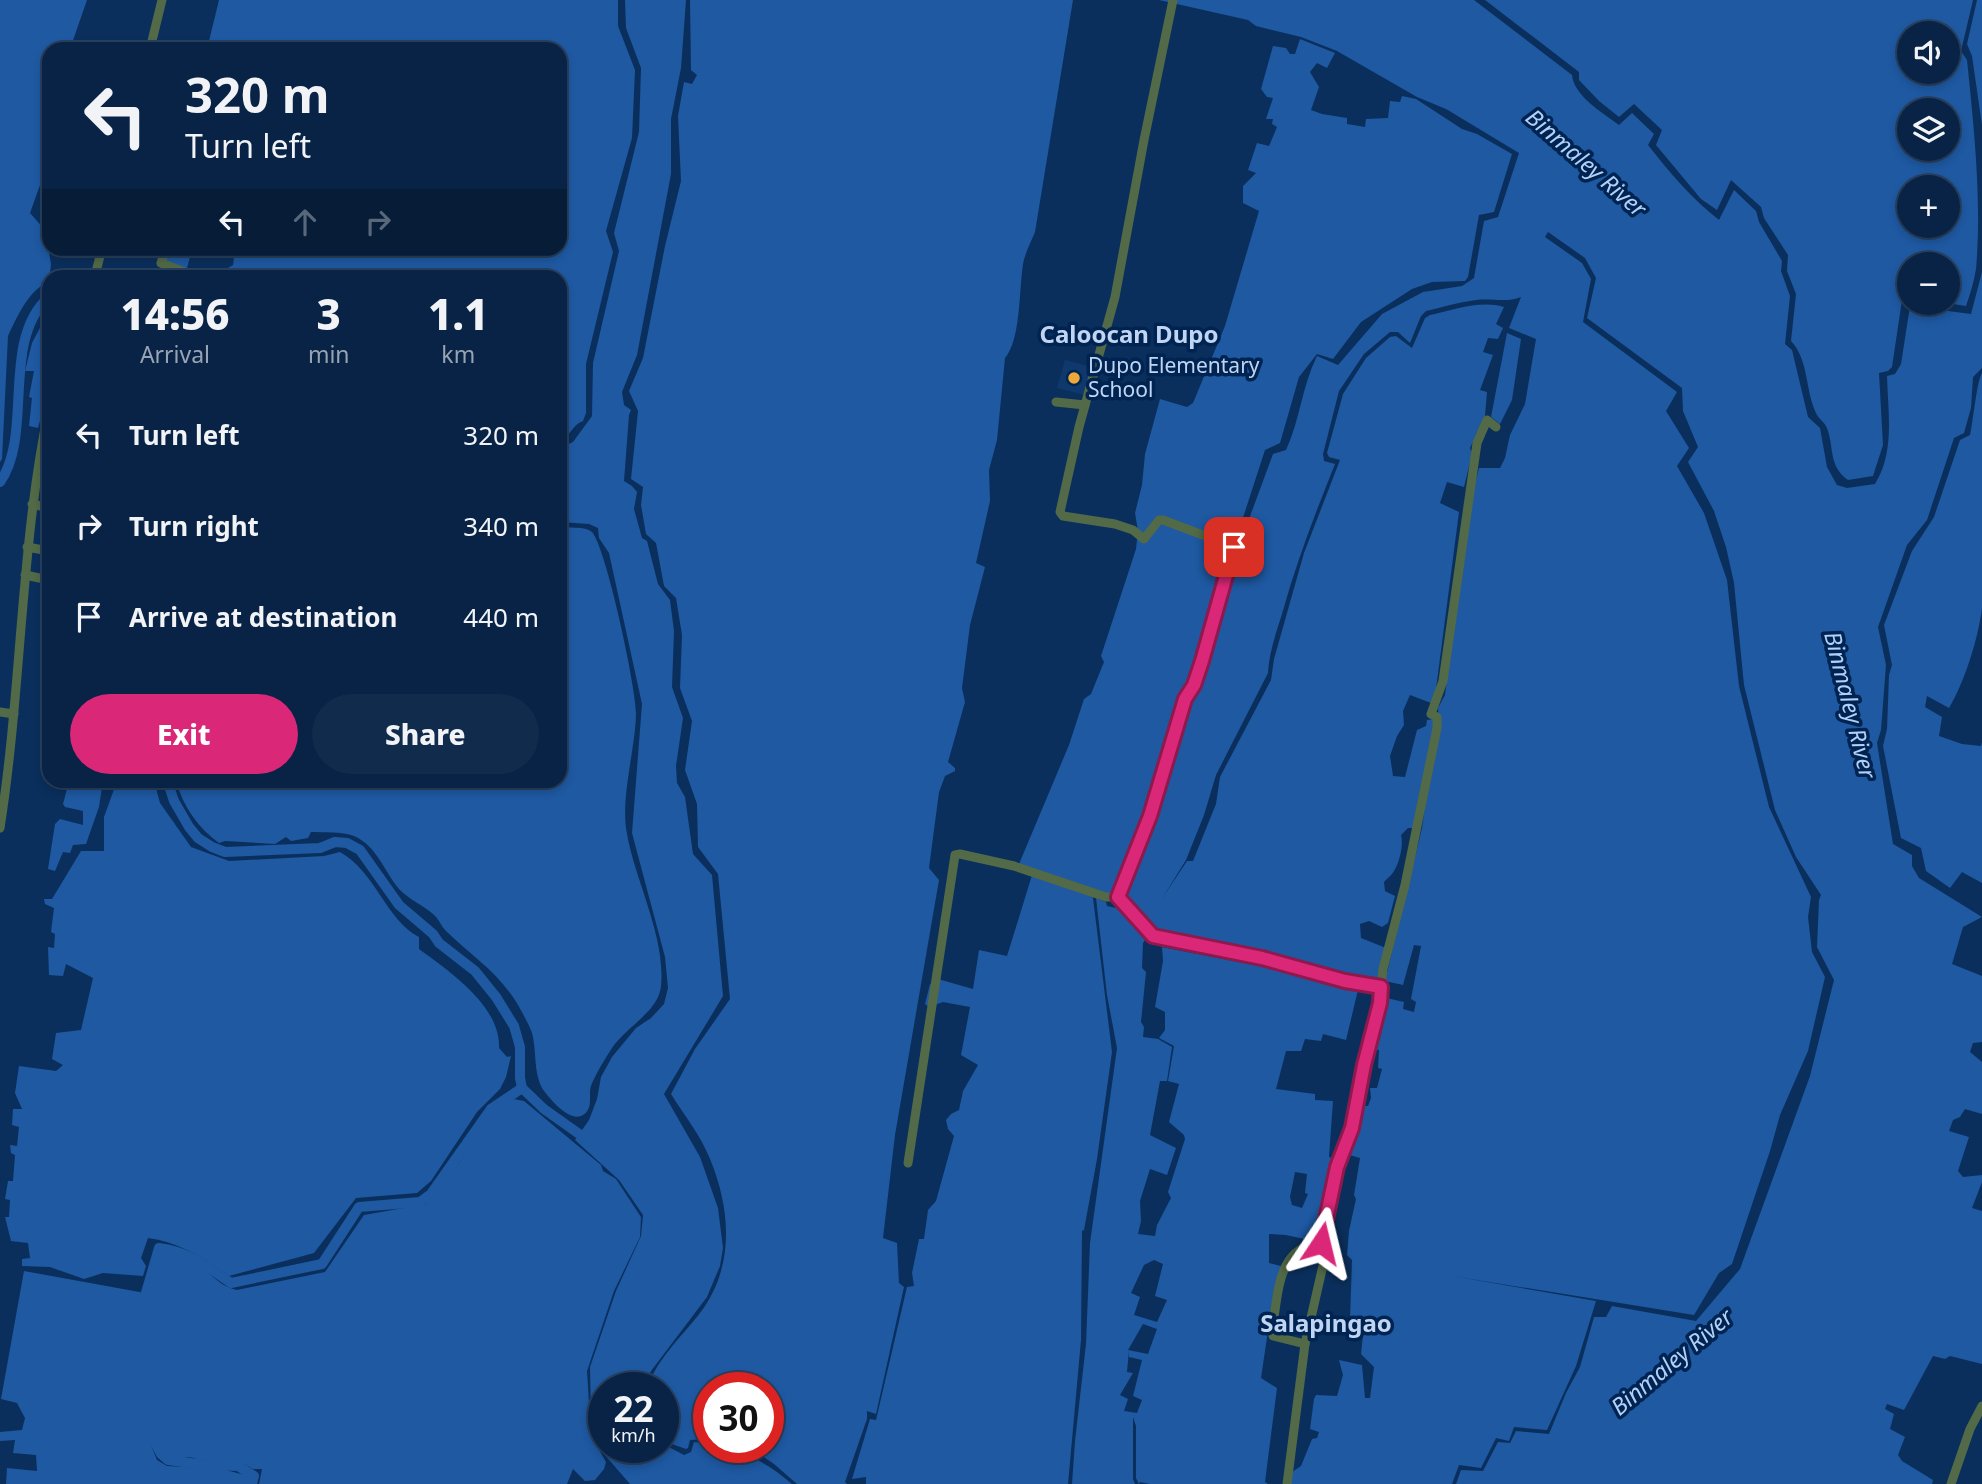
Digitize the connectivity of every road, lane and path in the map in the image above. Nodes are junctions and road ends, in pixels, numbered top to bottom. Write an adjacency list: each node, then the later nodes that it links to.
1 (162, 0): 3 (street)
2 (1173, 2): 7 (street)
3 (152, 42)
4 (163, 256): 5 (street)
5 (179, 270)
6 (1056, 402): 7 (street)
7 (1085, 405): 19 (street)
8 (1496, 426): 20 (street)
9 (42, 460): 10 (street)
10 (33, 504): 11 (street); 12 (street)
11 (42, 506)
12 (27, 547): 13 (street); 14 (street)
13 (42, 550)
14 (25, 575): 15 (street); 17 (street)
15 (42, 579)
16 (0, 712): 17 (street)
17 (14, 714): 18 (street)
18 (0, 828)
19 (1119, 899): 20 (street); 21 (street)
20 (1381, 987): 22 (street)
21 (908, 1163)
22 (1321, 1243): 23 (street); 23 (street)
23 (1305, 1344): 25 (street)
24 (1982, 1406): 26 (street)
25 (1287, 1484)
26 (1951, 1484)

